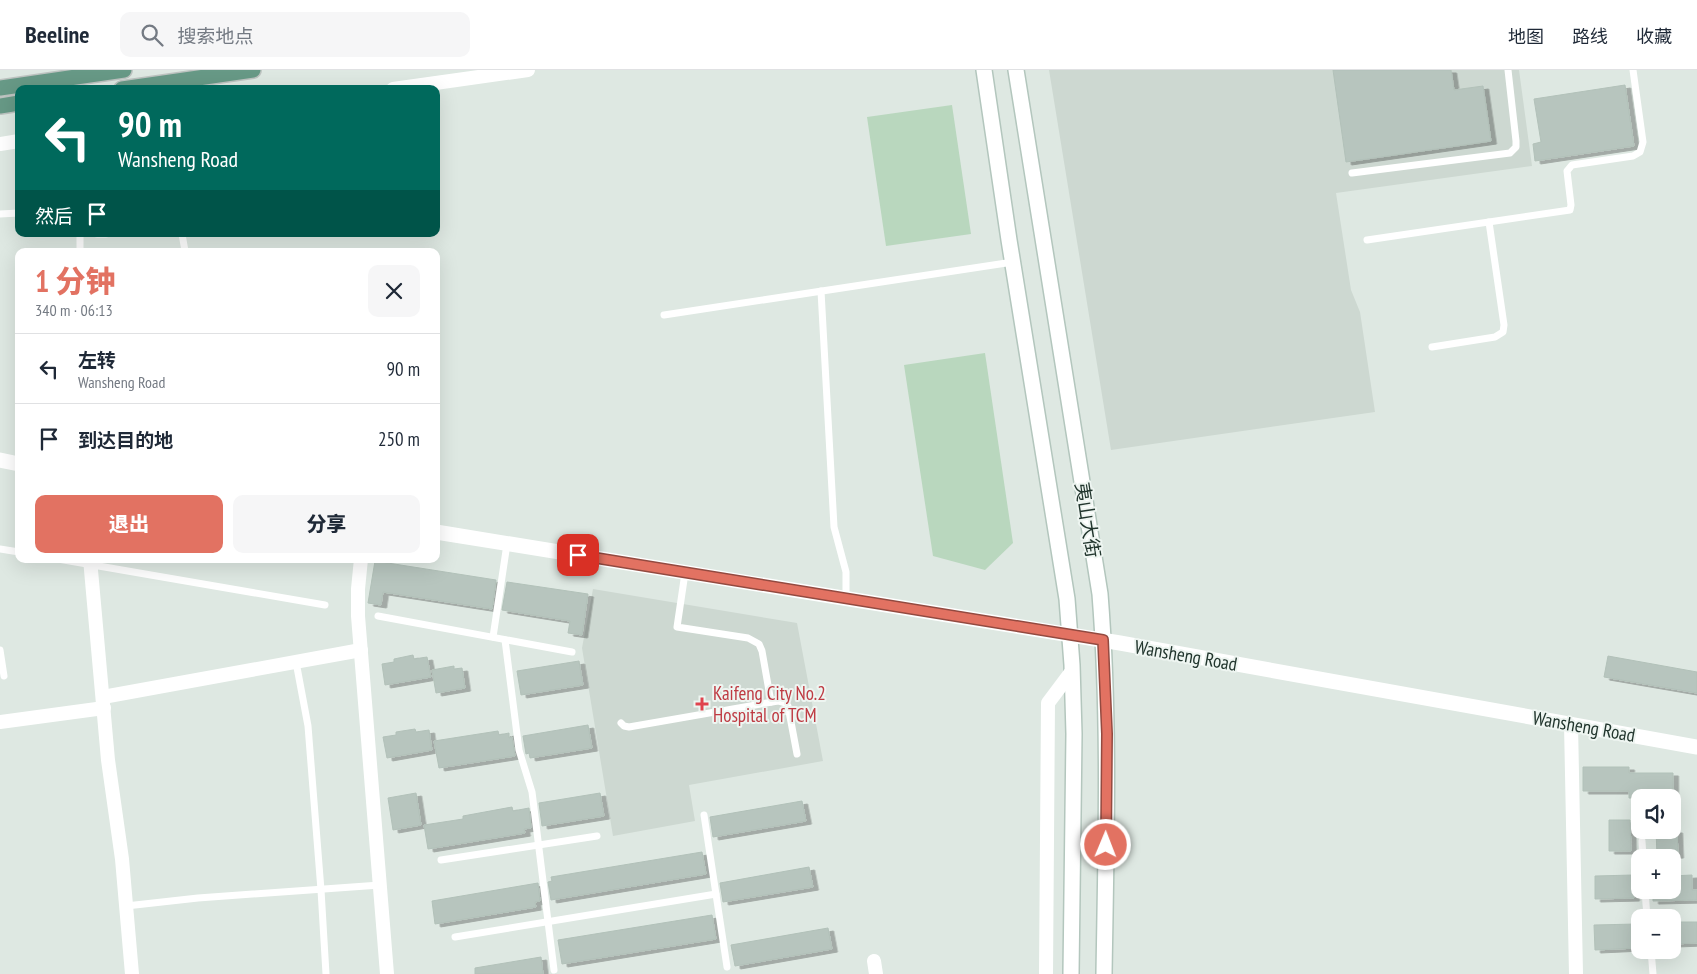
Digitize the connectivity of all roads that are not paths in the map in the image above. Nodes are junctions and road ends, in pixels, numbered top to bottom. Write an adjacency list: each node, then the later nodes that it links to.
1 (124, 70): 8 (main road)
2 (253, 70): 9 (main road)
3 (528, 70): 10 (street)
4 (984, 70): 22 (main road, 夷山大街)
5 (1016, 70): 42 (main road, 夷山大街)
6 (1508, 70): 17 (lane)
7 (1633, 70): 20 (lane)
8 (21, 85)
9 (150, 85)
10 (421, 85)
11 (15, 86): 12 (main road)
12 (0, 88)
13 (15, 104): 14 (main road)
14 (0, 106)
15 (15, 142): 16 (street)
16 (0, 144)
17 (1352, 173)
18 (15, 213): 19 (lane)
19 (0, 214)
20 (1489, 222): 21 (lane); 25 (lane)
21 (1367, 240)
22 (1013, 262): 23 (lane); 39 (main road, 夷山大街)
23 (821, 291): 24 (lane); 36 (lane)
24 (664, 315)
25 (1432, 347)
26 (0, 460): 27 (main road)
27 (15, 463)
28 (440, 533): 29 (main road, Wansheng Road)
29 (507, 544): 35 (main road, Wansheng Road); 40 (lane)
30 (0, 549): 31 (lane)
31 (15, 551)
32 (90, 563): 49 (street)
33 (95, 563): 37 (lane)
34 (361, 563): 44 (street)
35 (685, 572): 36 (main road, Wansheng Road); 50 (lane)
36 (846, 599): 39 (main road, Wansheng Road)
37 (325, 606)
38 (378, 616): 40 (lane)
39 (1070, 635): 42 (main road, Wansheng Road); 47 (main road, 夷山大街)
40 (493, 637): 41 (lane)
41 (505, 640): 45 (lane); 59 (lane)
42 (1103, 640): 53 (main road, Wansheng Road); 76 (main road, 夷山大街)
43 (0, 650): 48 (lane)
44 (361, 650): 46 (street); 62 (street)
45 (572, 652)
46 (296, 662): 49 (street); 63 (lane)
47 (1072, 671): 74 (street); 75 (main road, 夷山大街)
48 (4, 676)
49 (103, 702): 51 (street); 65 (street)
50 (771, 702): 52 (lane); 55 (lane)
51 (0, 722)
52 (621, 723)
53 (1571, 724): 54 (main road, Wansheng Road); 77 (street)
54 (1697, 747)
55 (797, 754)
56 (704, 815): 64 (lane)
57 (597, 836): 59 (lane)
58 (1642, 841): 60 (lane)
59 (538, 845): 61 (lane); 66 (lane)
60 (1642, 849)
61 (441, 860)
62 (380, 885): 63 (lane); 73 (street)
63 (322, 890): 65 (lane); 72 (lane)
64 (716, 894): 66 (lane); 69 (lane)
65 (126, 906): 71 (street)
66 (548, 921): 67 (lane); 70 (lane)
67 (454, 936)
68 (1651, 959): 78 (lane)
69 (727, 967)
70 (554, 970)
71 (132, 974)
72 (326, 974)
73 (387, 974)
74 (1046, 974)
75 (1071, 974)
76 (1104, 974)
77 (1576, 974)
78 (1653, 974)

